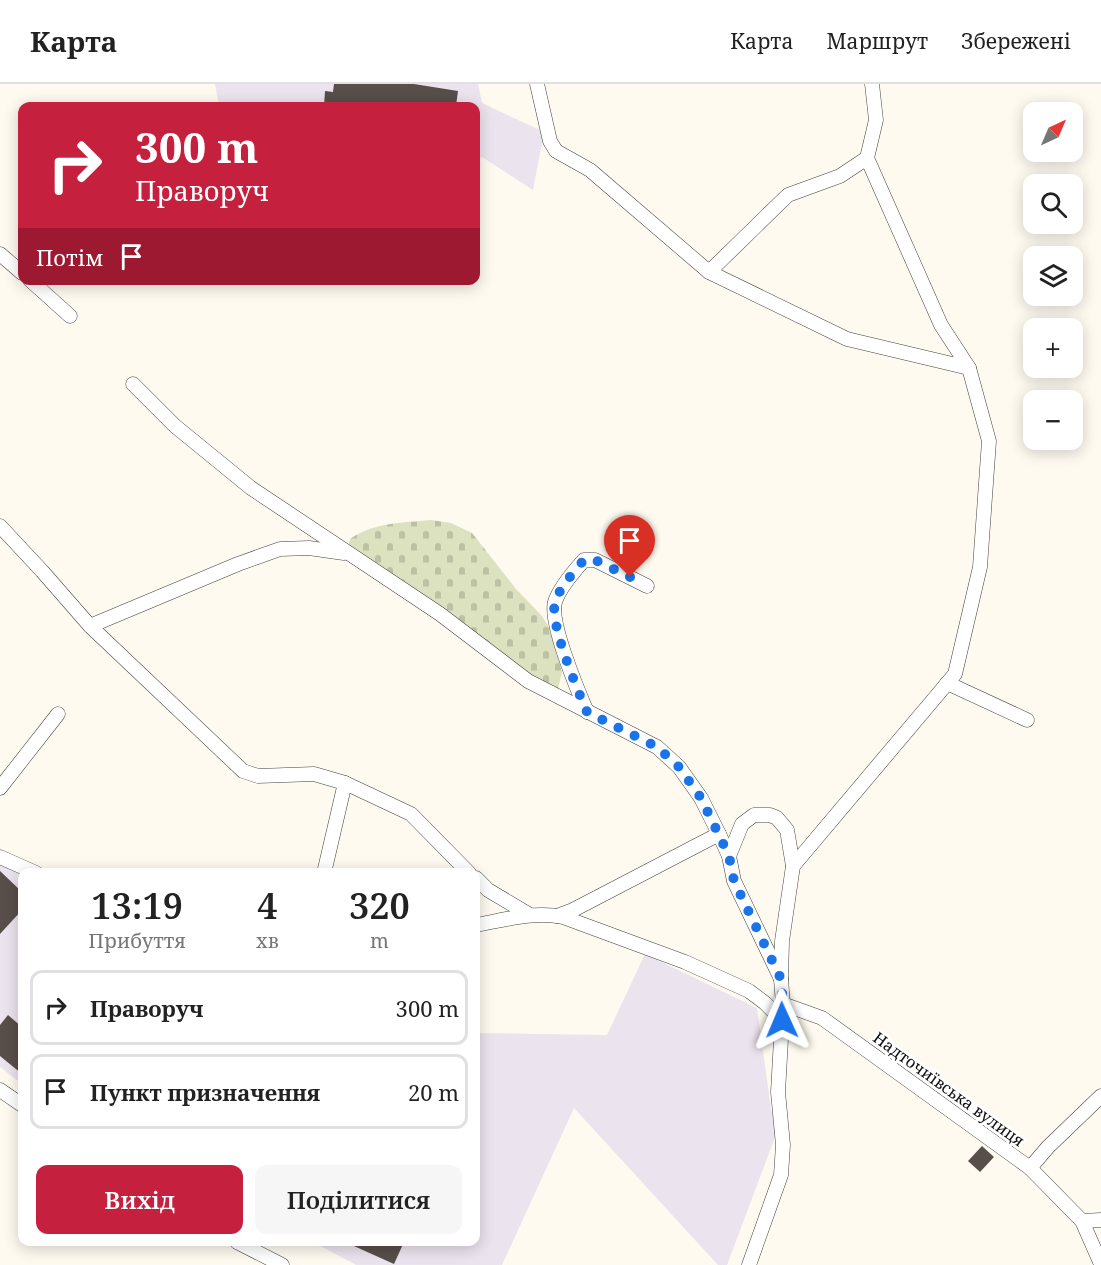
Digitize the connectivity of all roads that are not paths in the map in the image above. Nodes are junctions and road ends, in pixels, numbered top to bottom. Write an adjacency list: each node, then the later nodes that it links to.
1 (537, 84): 6 (street)
2 (872, 84): 3 (street)
3 (867, 158): 6 (street); 9 (street)
4 (2, 258): 5 (street)
5 (18, 270)
6 (709, 272): 9 (street)
7 (36, 285): 8 (street)
8 (70, 315)
9 (969, 368): 15 (street)
10 (133, 384): 12 (street)
11 (0, 526): 14 (street)
12 (350, 553): 14 (street); 16 (street)
13 (647, 586): 16 (street)
14 (90, 626): 19 (street)
15 (947, 683): 18 (street); 24 (street)
16 (587, 712): 21 (street)
17 (58, 714): 20 (street)
18 (1027, 720)
19 (345, 783): 26 (street); 27 (street)
20 (0, 788)
21 (720, 834): 22 (street); 30 (street)
22 (729, 856): 24 (street); 32 (street)
23 (0, 857): 25 (street)
24 (793, 866): 32 (street)
25 (25, 868)
26 (325, 868)
27 (465, 868)
28 (480, 882): 29 (street)
29 (530, 915): 30 (street); 31 (street)
30 (557, 916): 34 (street)
31 (480, 924)
32 (781, 979): 33 (street)
33 (783, 1004): 34 (street); 38 (street, Надточиївська вулиця)
34 (782, 1020): 44 (street)
35 (0, 1090): 37 (street)
36 (1101, 1096): 38 (street)
37 (18, 1103)
38 (1030, 1168): 40 (street, Надточиївська вулиця)
39 (1101, 1220): 40 (street)
40 (1082, 1221): 42 (street)
41 (245, 1246): 43 (street)
42 (1101, 1264)
43 (282, 1265)
44 (749, 1265)

